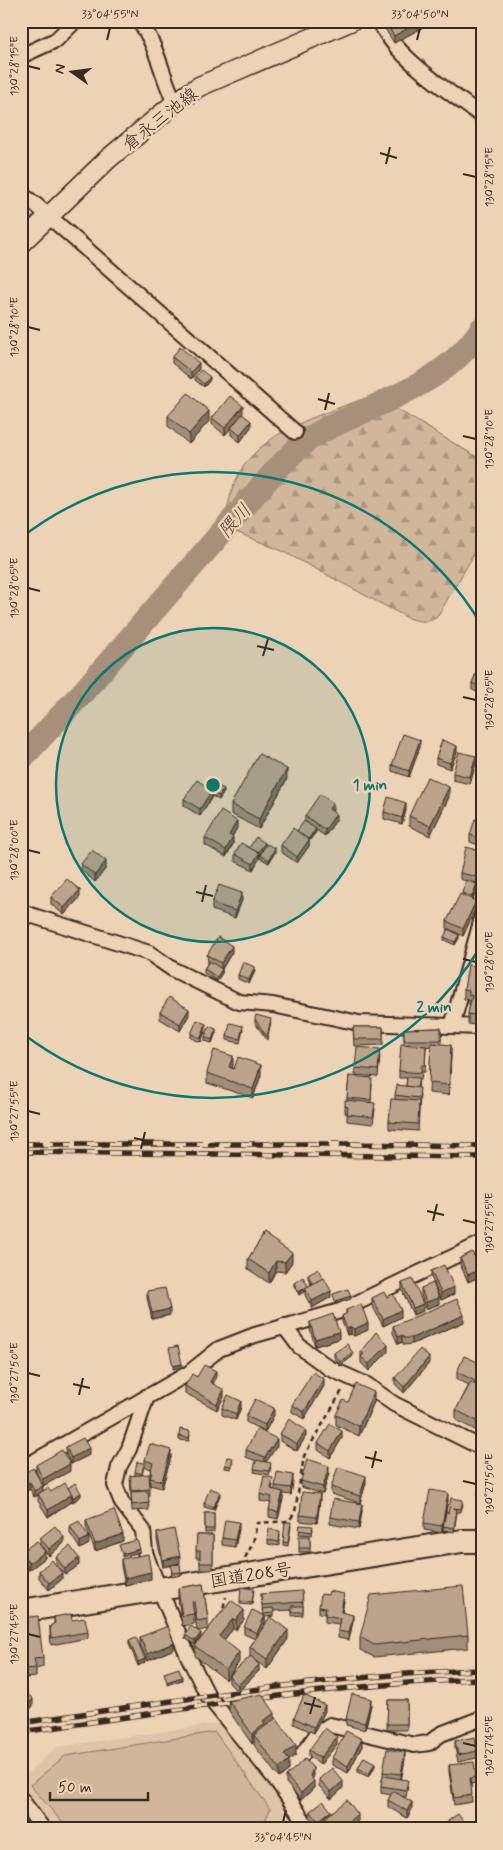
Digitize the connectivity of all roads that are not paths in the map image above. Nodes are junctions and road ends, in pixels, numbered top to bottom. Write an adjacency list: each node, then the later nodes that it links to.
1 (75, 21): 5 (street)
2 (139, 21): 6 (street)
3 (351, 21): 6 (main road, 倉永三池線)
4 (380, 21): 7 (street)
5 (21, 56)
6 (175, 103): 9 (main road, 倉永三池線)
7 (482, 116)
8 (21, 194): 9 (street)
9 (48, 216): 10 (main road, 倉永三池線); 11 (street)
10 (21, 243)
11 (295, 432)
12 (21, 912): 14 (street)
13 (482, 918): 14 (street)
14 (452, 1026): 15 (street)
15 (482, 1027)
16 (482, 1243): 17 (street)
17 (284, 1326): 18 (street); 19 (street)
18 (148, 1396): 20 (street); 22 (street)
19 (482, 1448)
20 (21, 1469)
21 (482, 1541): 22 (highway, 国道208号)
22 (160, 1589): 23 (highway, 国道208号); 25 (street)
23 (21, 1611)
24 (482, 1718): 25 (street)
25 (280, 1785): 28 (street)
26 (21, 1799): 27 (street)
27 (43, 1829)
28 (309, 1829)

